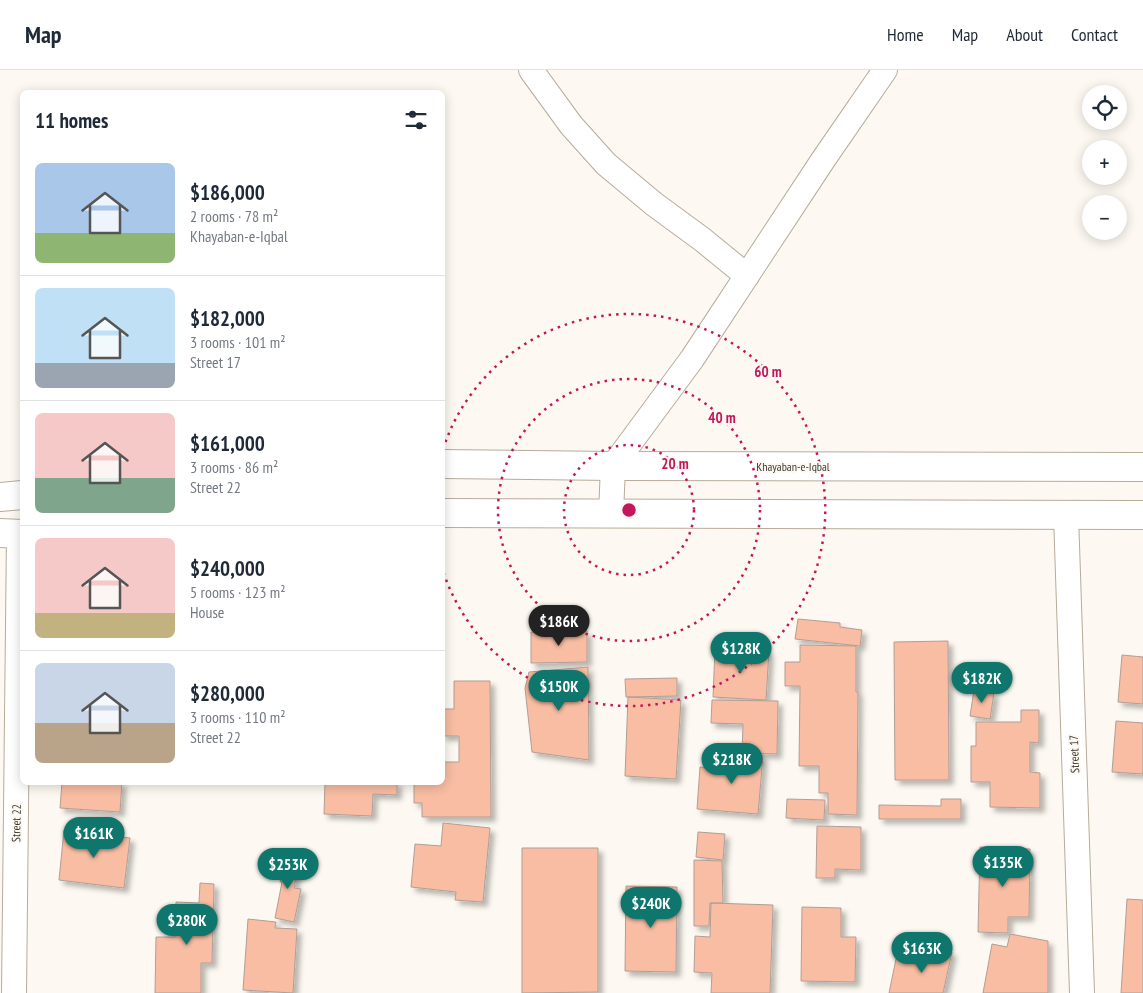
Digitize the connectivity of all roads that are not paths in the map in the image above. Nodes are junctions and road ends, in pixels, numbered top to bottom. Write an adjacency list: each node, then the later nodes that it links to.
1 (532, 70): 3 (street)
2 (885, 70): 3 (street)
3 (747, 276): 5 (street)
4 (445, 464): 5 (main road, Khayaban-e-Iqbal)
5 (613, 466): 6 (main road, Khayaban-e-Iqbal); 10 (street)
6 (1143, 466)
7 (20, 495): 8 (main road)
8 (0, 497)
9 (445, 513): 10 (main road)
10 (611, 514): 11 (main road)
11 (1066, 515): 12 (main road); 15 (street, Street 17)
12 (1143, 515)
13 (14, 534): 14 (street, Street 22)
14 (14, 993)
15 (1082, 993)

